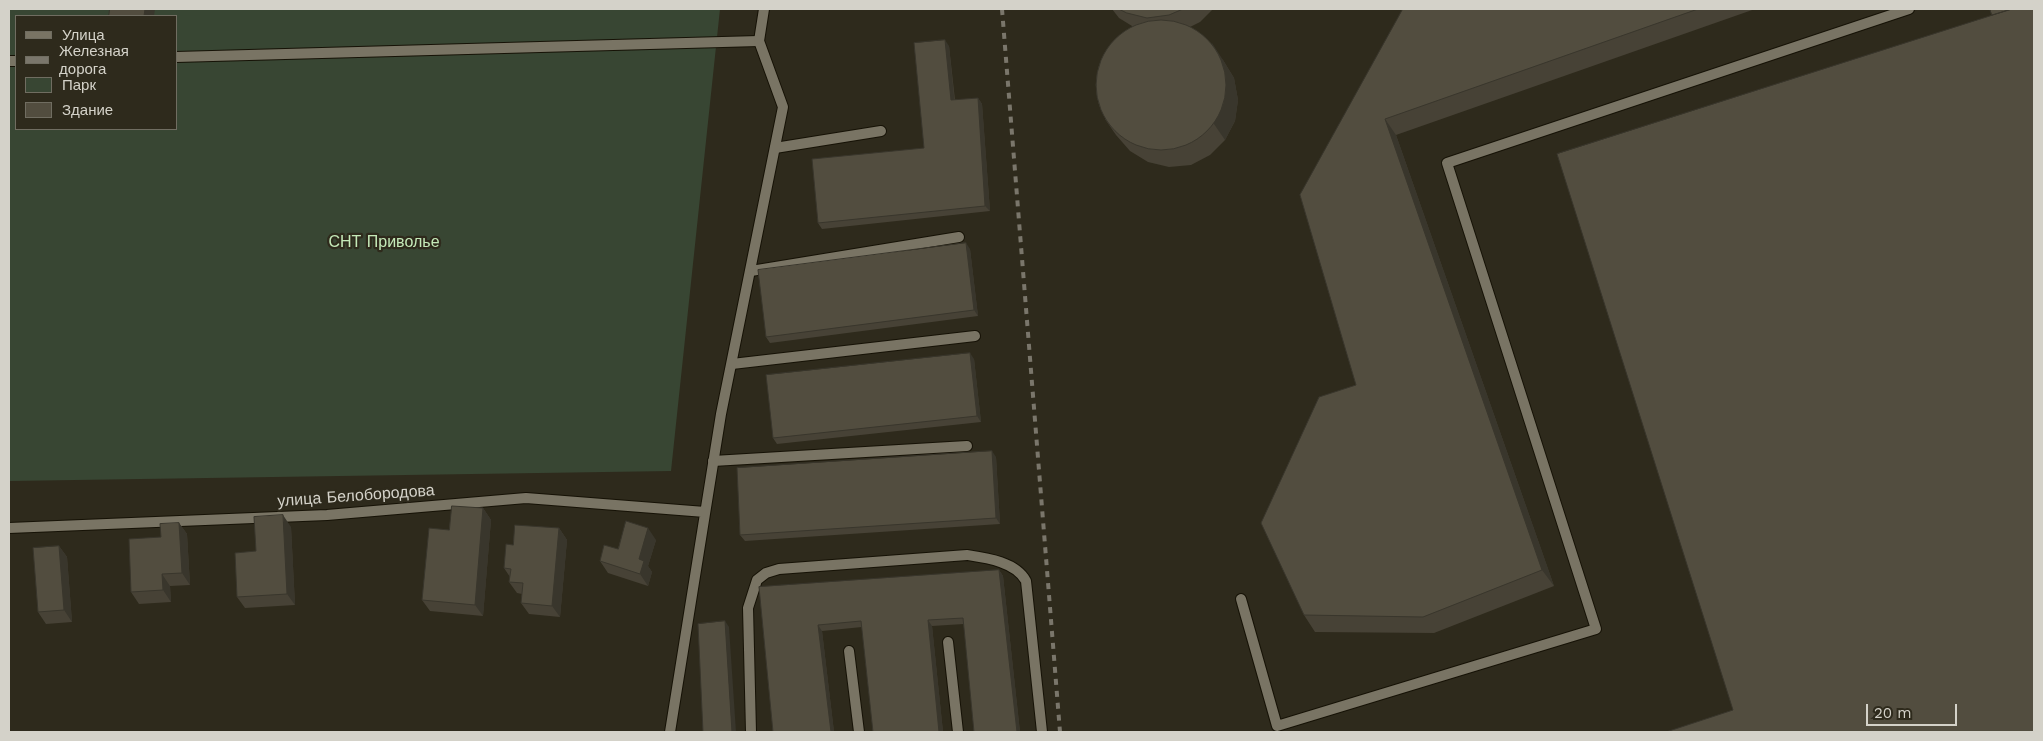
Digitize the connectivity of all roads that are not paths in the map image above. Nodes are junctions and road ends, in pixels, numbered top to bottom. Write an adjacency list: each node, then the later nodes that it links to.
1 (764, 9): 3 (street)
2 (1909, 9): 15 (street)
3 (759, 41): 4 (street); 6 (street)
4 (178, 57)
5 (881, 130): 6 (street)
6 (775, 148): 8 (street)
7 (959, 237): 8 (street)
8 (751, 271): 10 (street)
9 (975, 336): 10 (street)
10 (732, 364): 12 (street)
11 (967, 446): 12 (street)
12 (713, 461): 13 (street)
13 (705, 512): 14 (street, улица Белобородова); 18 (street)
14 (9, 528)
15 (1241, 599)
16 (948, 642): 21 (street)
17 (849, 651): 20 (street)
18 (670, 732)
19 (751, 732): 22 (street)
20 (858, 732)
21 (958, 732)
22 (1042, 732)

